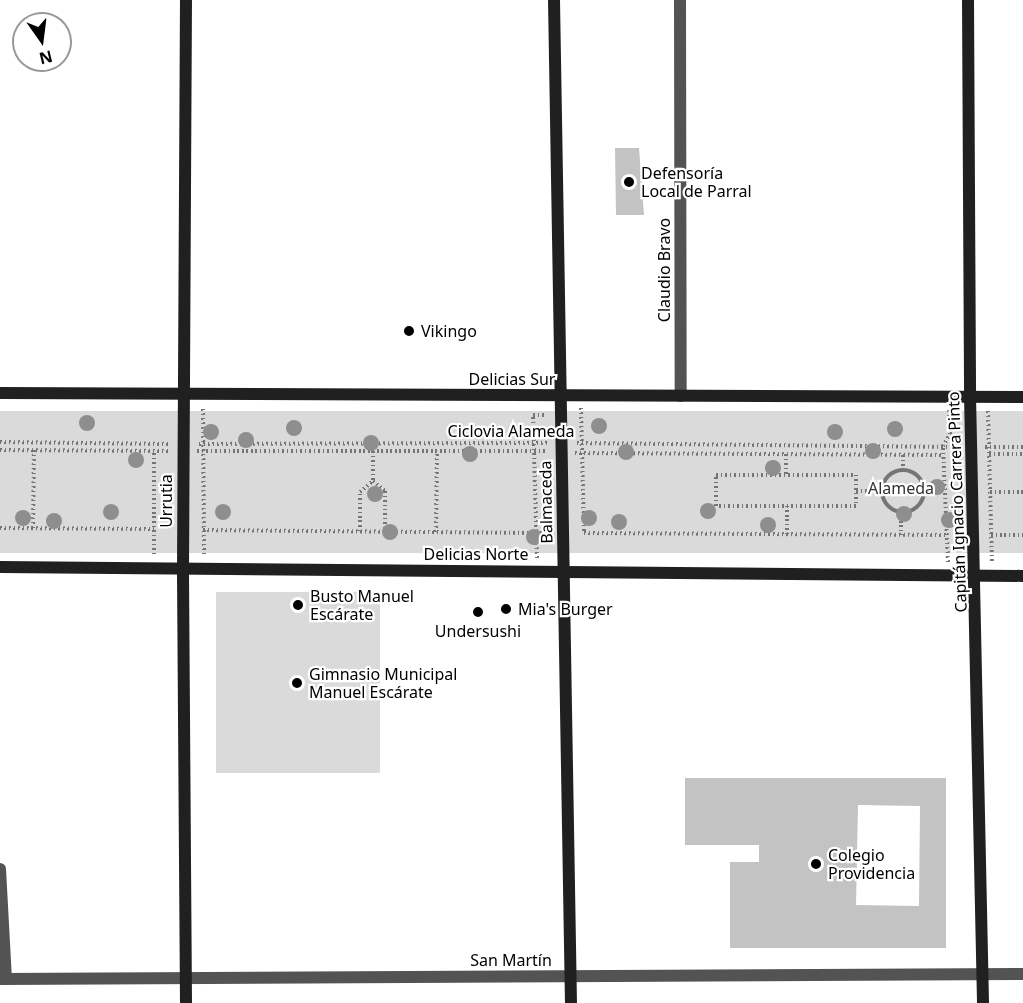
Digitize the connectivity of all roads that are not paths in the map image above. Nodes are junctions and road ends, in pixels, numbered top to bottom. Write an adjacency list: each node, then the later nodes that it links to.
1 (186, 0): 6 (street, Urrutia)
2 (554, 0): 7 (street, Balmaceda)
3 (680, 0): 8 (street, Claudio Bravo)
4 (968, 0): 9 (street, Capitán Ignacio Carrera Pinto)
5 (0, 393): 6 (street, Delicias Sur)
6 (183, 394): 7 (street, Delicias Sur); 12 (street, Urrutia)
7 (560, 396): 8 (street, Delicias Sur); 13 (street, Balmaceda)
8 (681, 396): 9 (street, Delicias Sur)
9 (970, 396): 10 (street, Delicias Sur); 14 (street, Capitán Ignacio Carrera Pinto)
10 (1023, 397)
11 (0, 567): 12 (street, Delicias Norte)
12 (183, 570): 13 (street, Delicias Norte); 20 (street, Urrutia)
13 (563, 570): 14 (street, Delicias Norte); 19 (street, Balmaceda)
14 (976, 576): 15 (street, Delicias Norte); 17 (street, Capitán Ignacio Carrera Pinto)
15 (1023, 576)
16 (0, 869): 21 (street)
17 (983, 974): 18 (street, San Martín); 19 (street, San Martín); 24 (street, Capitán Ignacio Carrera Pinto)
18 (1023, 974)
19 (570, 977): 20 (street, San Martín); 23 (street, Balmaceda)
20 (186, 978): 21 (street, San Martín); 22 (street, Urrutia)
21 (3, 979)
22 (186, 1003)
23 (571, 1003)
24 (983, 1003)

